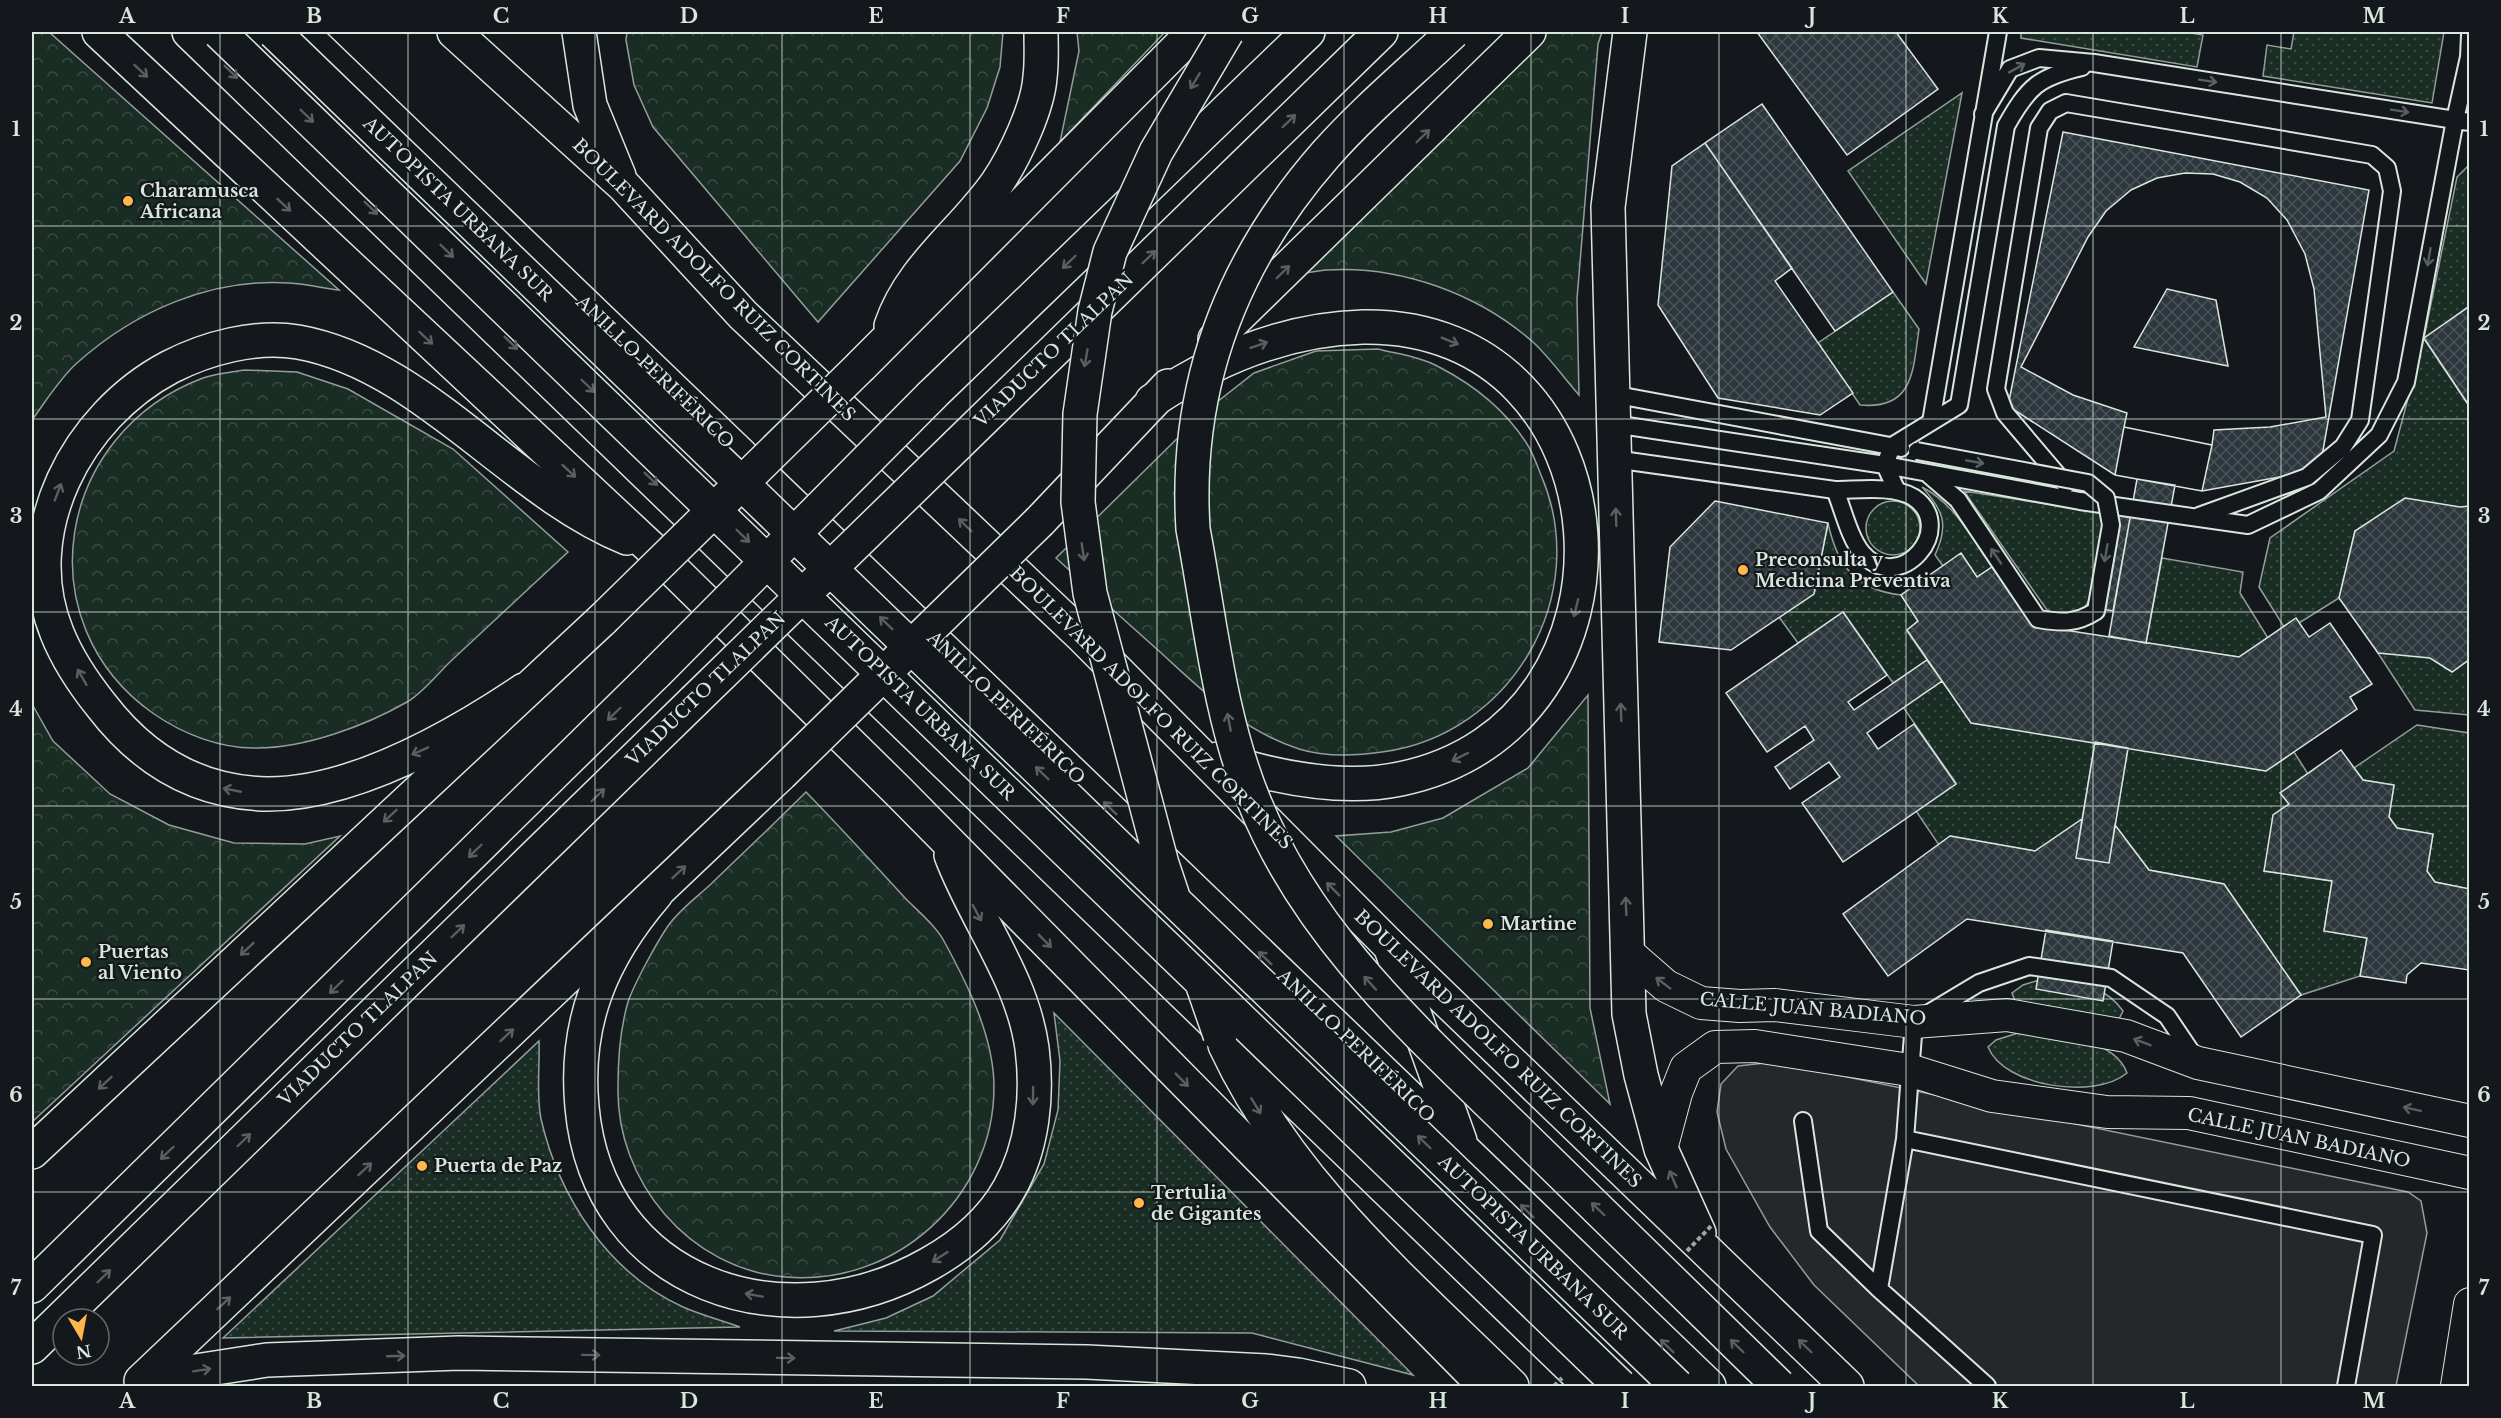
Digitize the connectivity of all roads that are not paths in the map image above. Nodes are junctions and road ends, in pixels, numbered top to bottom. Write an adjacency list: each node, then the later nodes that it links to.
1 (99, 32): 34 (main road, one-way to 34)
2 (189, 32): 63 (main road, one-way to 63)
3 (219, 32): 64 (main road, AUTOPISTA URBANA SUR, one-way to 64, bridge)
4 (274, 32): 65 (main road, AUTOPISTA URBANA SUR, one-way to 4, bridge)
5 (301, 32): 48 (main road, ANILLO PERIFÉRICO, one-way to 5)
6 (454, 32): 21 (main road, BOULEVARD ADOLFO RUIZ CORTINES)
7 (579, 32): 21 (main road)
8 (1041, 32): 22 (main road)
9 (1194, 32): 22 (main road)
10 (1227, 32): 62 (main road, one-way to 62, bridge)
11 (1308, 32): 53 (main road, one-way to 53, bridge)
12 (1381, 32): 56 (main road, VIADUCTO TLALPAN, one-way to 12, bridge)
13 (1453, 32): 67 (main road, one-way to 13, bridge)
14 (1529, 32): 23 (main road, one-way to 14)
15 (1630, 32): 24 (main road)
16 (1998, 32): 19 (lane)
17 (2469, 35): 20 (lane)
18 (2094, 63): 19 (lane, one-way to 18); 20 (lane, one-way to 20); 25 (lane)
19 (1983, 114): 25 (lane)
20 (2462, 121): 33 (lane, one-way to 33)
21 (624, 186): 36 (main road, BOULEVARD ADOLFO RUIZ CORTINES, one-way to 21)
22 (886, 342): 35 (main road, bridge)
23 (1152, 401): 36 (main road, one-way to 36); 38 (main road, one-way to 23, bridge)
24 (1613, 409): 26 (lane); 27 (main road); 28 (lane)
25 (1931, 422): 26 (lane)
26 (1892, 446): 28 (lane); 29 (lane, one-way to 29, bridge)
27 (1614, 459): 30 (lane); 40 (main road, one-way to 27)
28 (1885, 465): 29 (lane); 31 (lane)
29 (1928, 474): 32 (lane)
30 (1835, 490): 31 (lane); 31 (lane)
31 (1897, 491)
32 (2080, 501): 33 (lane); 33 (lane)
33 (2192, 519)
34 (651, 548): 35 (main road, one-way to 34); 37 (main road)
35 (524, 690): 50 (main road, one-way to 50)
36 (1197, 752): 39 (main road, BOULEVARD ADOLFO RUIZ CORTINES, one-way to 36)
37 (945, 840): 38 (main road, one-way to 38); 61 (main road, one-way to 61)
38 (656, 894): 58 (main road, one-way to 38)
39 (1390, 946): 48 (main road); 52 (main road, BOULEVARD ADOLFO RUIZ CORTINES)
40 (1628, 952): 41 (street, CALLE JUAN BADIANO, one-way to 40); 49 (main road)
41 (1914, 1022): 42 (street, CALLE JUAN BADIANO, one-way to 41); 42 (lane); 43 (lane)
42 (2198, 1063): 44 (street); 46 (street, CALLE JUAN BADIANO, one-way to 42)
43 (1909, 1070): 44 (street, CALLE JUAN BADIANO); 47 (lane); 49 (street, CALLE JUAN BADIANO)
44 (2189, 1113): 51 (street, CALLE JUAN BADIANO)
45 (1803, 1121): 54 (lane)
46 (2469, 1121)
47 (1905, 1139): 54 (lane); 70 (lane)
48 (1462, 1149): 66 (main road, ANILLO PERIFÉRICO, one-way to 48)
49 (1661, 1149): 52 (main road, one-way to 49)
50 (32, 1152)
51 (2469, 1173)
52 (1707, 1251): 68 (main road, BOULEVARD ADOLFO RUIZ CORTINES, one-way to 52)
53 (32, 1286)
54 (1879, 1289): 69 (lane)
55 (2469, 1304): 71 (street)
56 (32, 1347)
57 (1250, 1375): 58 (main road, one-way to 57); 59 (main road); 60 (main road)
58 (140, 1383)
59 (1185, 1386)
60 (1349, 1386)
61 (1485, 1386)
62 (1512, 1386)
63 (1590, 1386)
64 (1620, 1386)
65 (1677, 1386)
66 (1709, 1386)
67 (1779, 1386)
68 (1847, 1386)
69 (1987, 1386)
70 (2346, 1386)
71 (2457, 1386)

